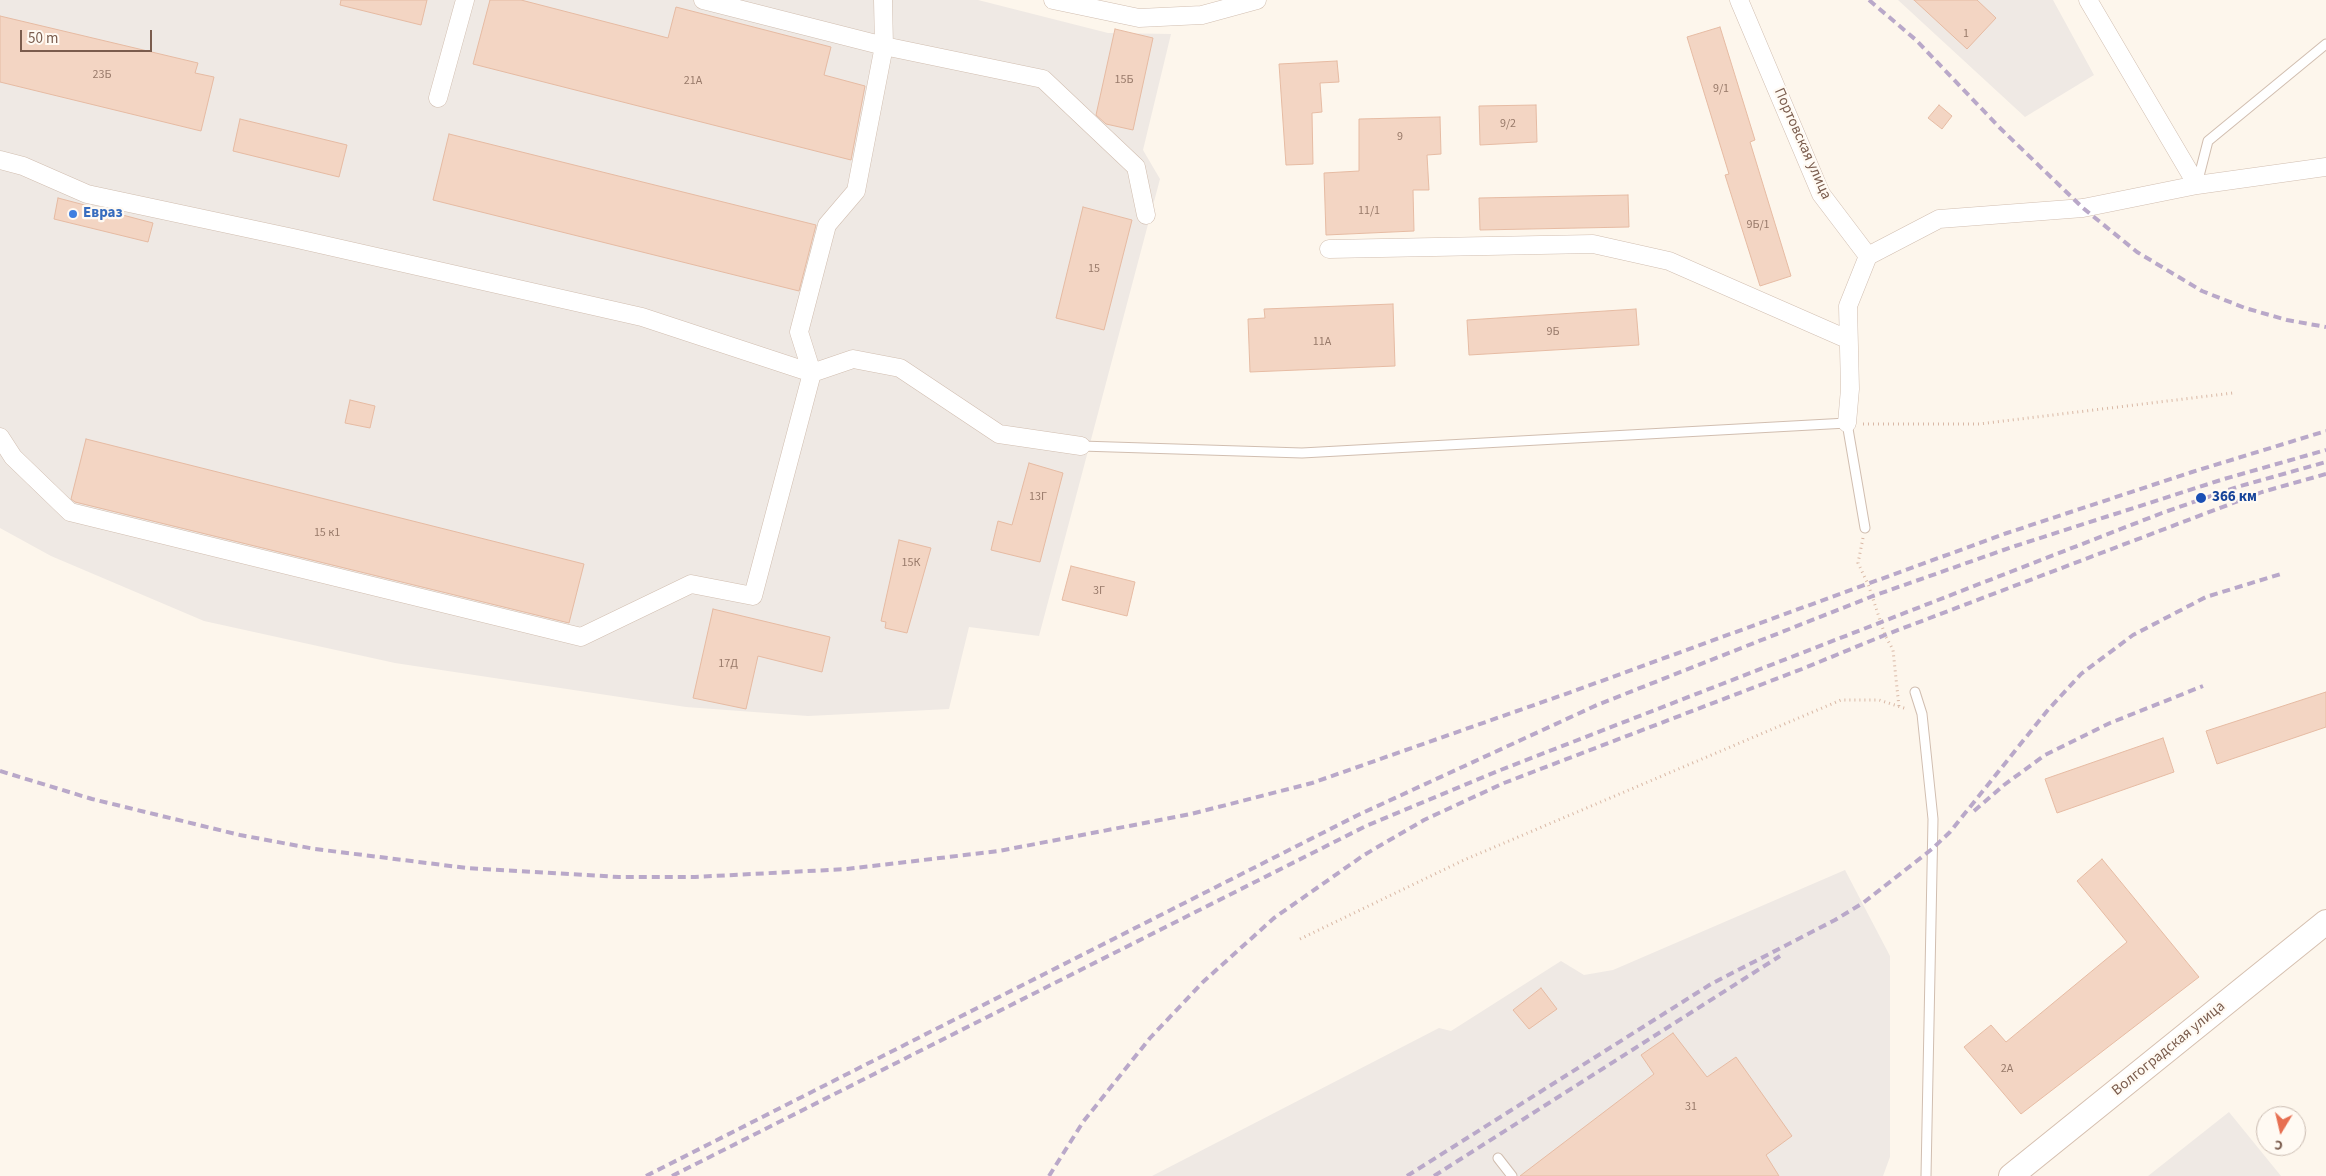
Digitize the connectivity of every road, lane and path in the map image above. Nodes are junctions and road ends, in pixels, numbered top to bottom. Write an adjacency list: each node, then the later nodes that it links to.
1 (465, 0): 10 (street)
2 (703, 0): 9 (street)
3 (883, 0): 9 (street)
4 (1053, 0): 5 (street)
5 (1257, 0)
6 (1739, 0): 16 (street, Портовская улица)
7 (2088, 0): 13 (street)
8 (2326, 44): 13 (lane)
9 (884, 46): 14 (street); 18 (street)
10 (438, 98)
11 (0, 160): 18 (street)
12 (2326, 167): 13 (street)
13 (2197, 185): 16 (street)
14 (1146, 215)
15 (1329, 249): 17 (street)
16 (1868, 256): 17 (street)
17 (1848, 339): 20 (street)
18 (812, 373): 21 (street); 22 (street)
19 (2233, 393): 20 (path)
20 (1847, 424): 22 (lane); 23 (lane)
21 (0, 437)
22 (1080, 446)
23 (1865, 528): 25 (path)
24 (1915, 692): 26 (lane)
25 (1899, 707): 26 (path); 28 (path)
26 (1922, 714): 31 (lane)
27 (2326, 922): 32 (main road, Волгоградская улица)
28 (1300, 939)
29 (1498, 1158): 30 (lane)
30 (1512, 1176)
31 (1926, 1176)
32 (2011, 1176)

